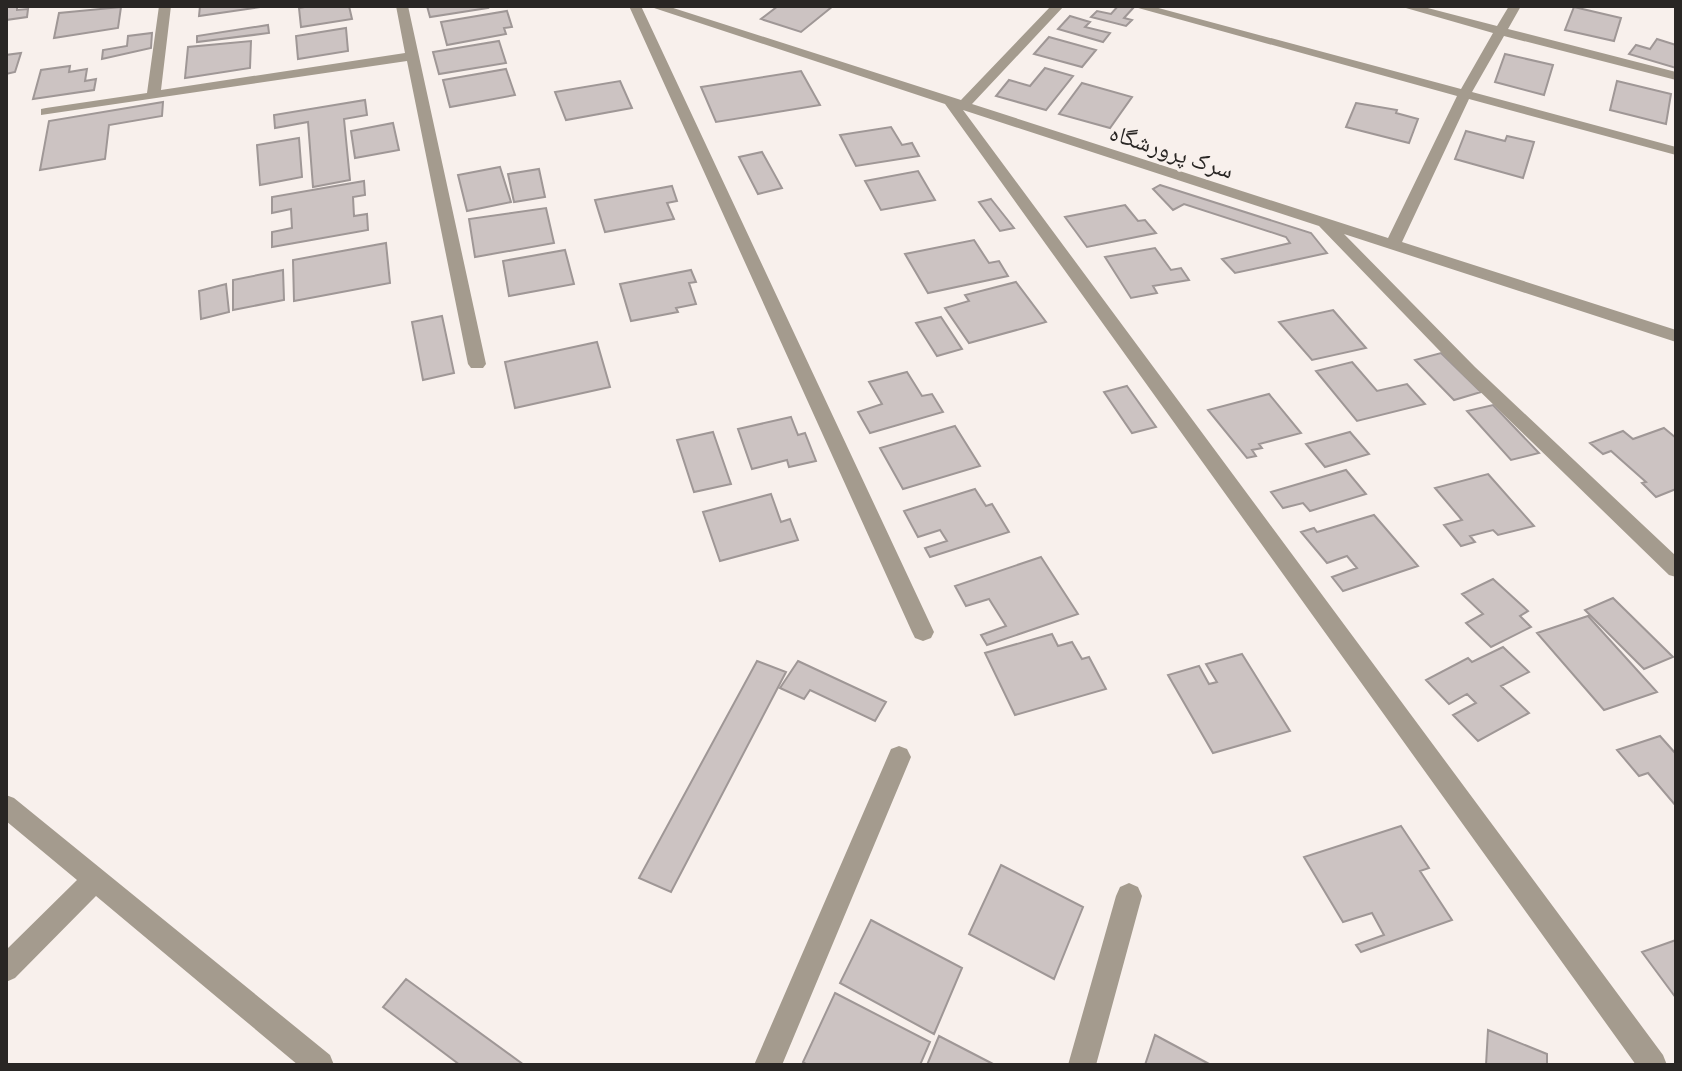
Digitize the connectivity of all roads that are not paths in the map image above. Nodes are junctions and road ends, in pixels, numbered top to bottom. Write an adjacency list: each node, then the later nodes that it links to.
1 (165, 6): 13 (street)
2 (402, 6): 10 (street)
3 (635, 6): 22 (street)
4 (654, 6): 14 (street, سرک پرورشگاه)
5 (1058, 6): 14 (street)
6 (1137, 6): 12 (street)
7 (1405, 6): 9 (street)
8 (1515, 6): 9 (street)
9 (1500, 31): 11 (street); 12 (street)
10 (412, 56): 13 (street); 20 (street)
11 (1676, 76)
12 (1465, 93): 16 (street); 18 (street)
13 (153, 96): 15 (street)
14 (956, 103): 17 (street, سرک پرورشگاه); 31 (street)
15 (46, 112)
16 (1676, 151)
17 (1322, 222): 18 (street, سرک پرورشگاه); 21 (street)
18 (1393, 244): 19 (street, سرک پرورشگاه)
19 (1676, 336)
20 (477, 364)
21 (1676, 569)
22 (923, 632)
23 (899, 757): 29 (street)
24 (6, 806): 25 (street)
25 (95, 879): 27 (street); 28 (street)
26 (1129, 896): 30 (street)
27 (6, 969)
28 (302, 1059)
29 (768, 1065)
30 (1082, 1065)
31 (1653, 1065)

